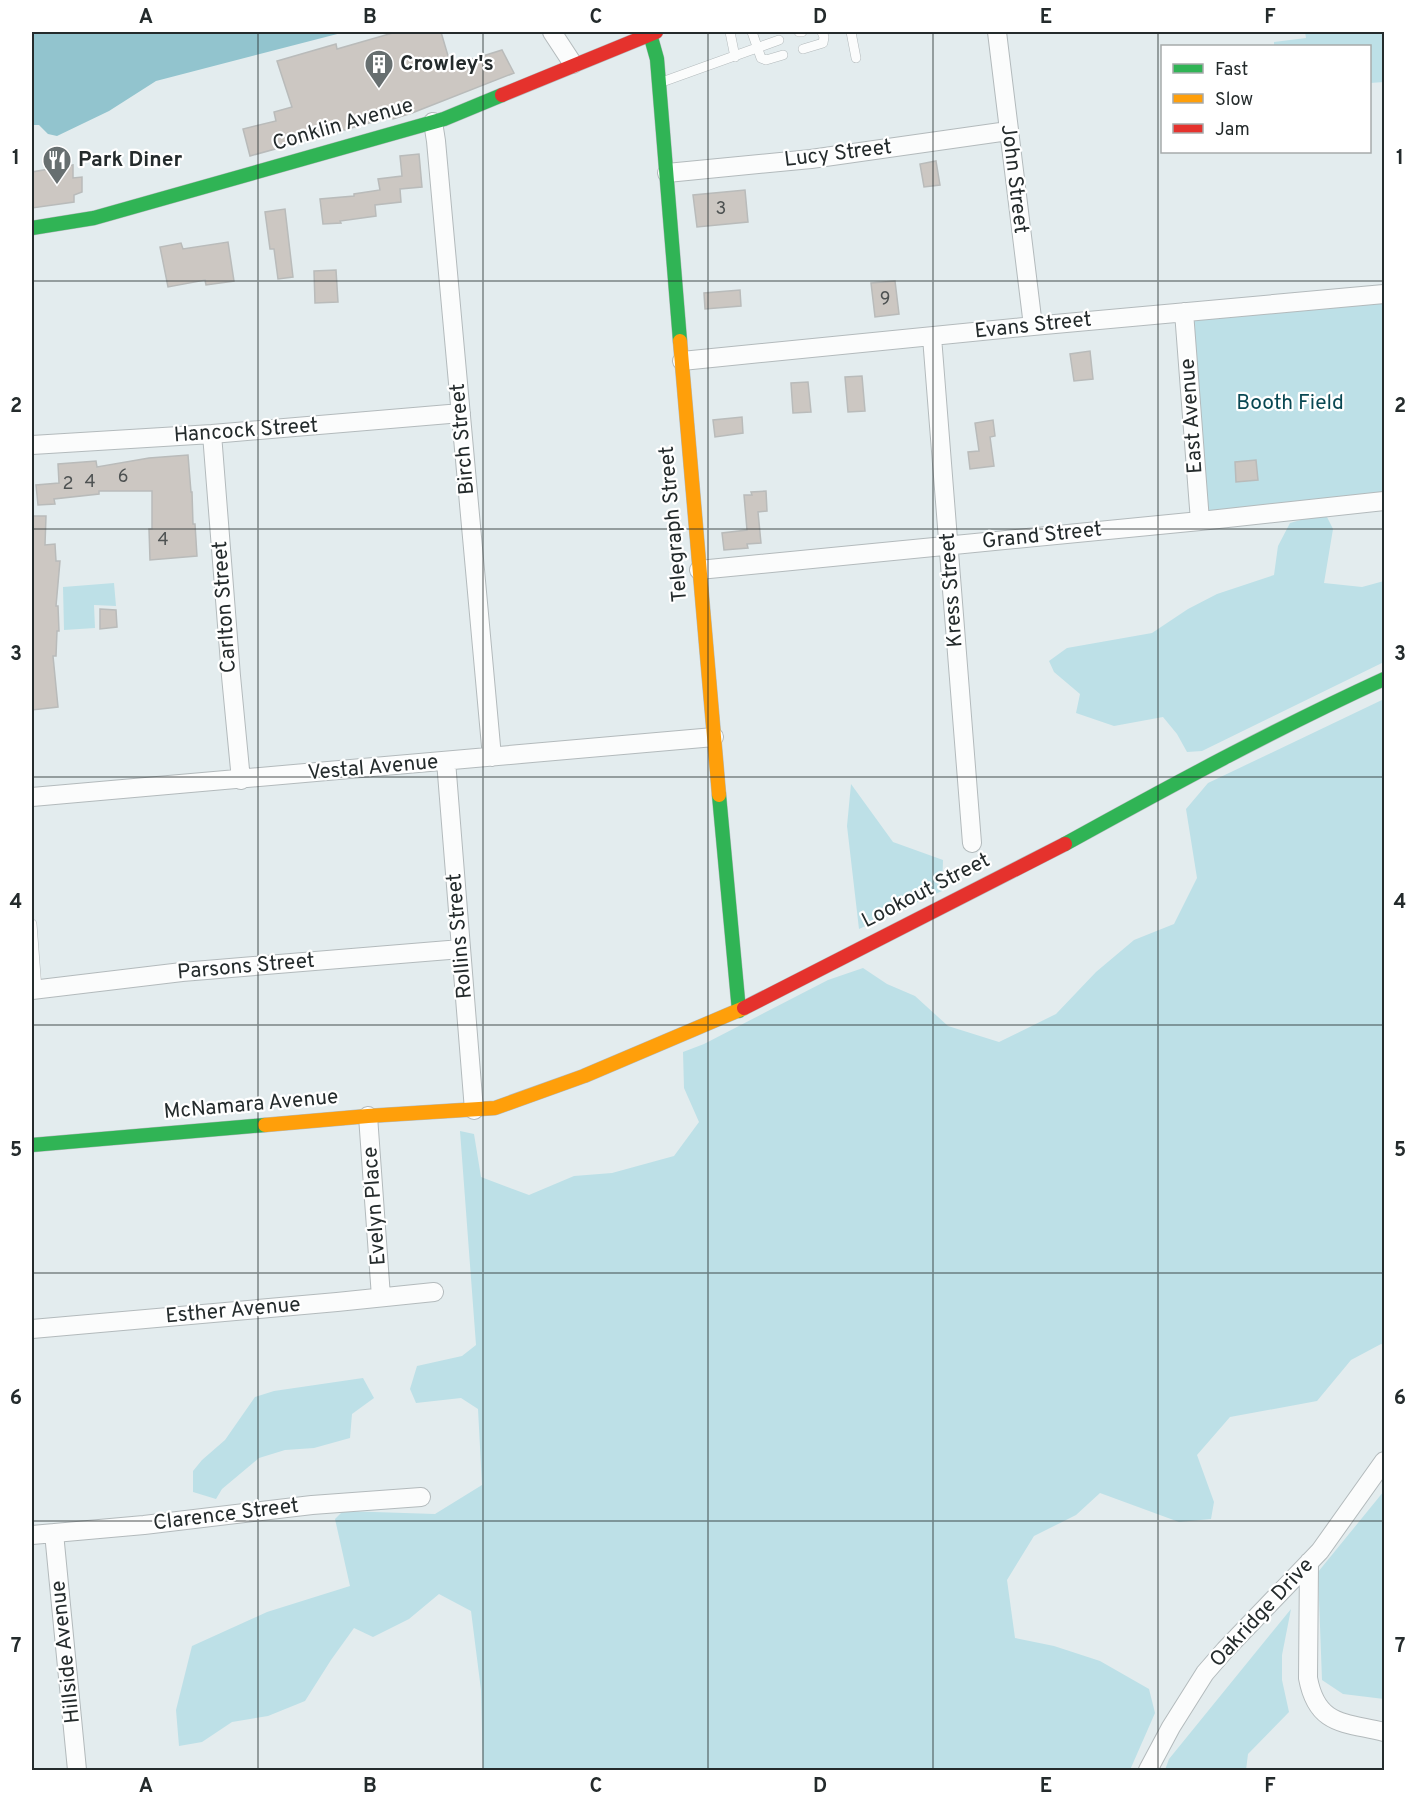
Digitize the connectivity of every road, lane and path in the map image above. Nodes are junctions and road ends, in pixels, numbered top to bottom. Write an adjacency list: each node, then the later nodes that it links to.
1 (552, 32): 14 (street)
2 (730, 32): 12 (lane)
3 (752, 32): 9 (lane)
4 (822, 32): 10 (lane)
5 (851, 32): 13 (lane)
6 (997, 32): 17 (street, John Street)
7 (653, 33): 14 (street, Conklin Avenue); 15 (street, Telegraph Street)
8 (778, 40): 9 (lane)
9 (757, 47): 11 (lane); 12 (lane)
10 (803, 49)
11 (783, 55)
12 (735, 57): 15 (lane)
13 (856, 58)
14 (573, 64): 16 (street, Conklin Avenue)
15 (659, 83): 18 (street, Telegraph Street)
16 (433, 122): 19 (street, Conklin Avenue); 25 (street, Birch Street)
17 (1008, 131): 18 (street, Lucy Street); 22 (street, John Street)
18 (667, 173): 24 (street, Telegraph Street)
19 (32, 228)
20 (1384, 294): 21 (street, Evans Street)
21 (1184, 312): 22 (street, Evans Street); 29 (street, East Avenue)
22 (1033, 326): 23 (street, Evans Street)
23 (932, 337): 24 (street, Evans Street); 30 (street, Kress Street)
24 (682, 361): 31 (street, Telegraph Street)
25 (461, 413): 26 (street, Hancock Street); 34 (street, Birch Street)
26 (212, 434): 27 (street, Hancock Street); 36 (street, Carlton Street)
27 (32, 445)
28 (1384, 501): 29 (street, Grand Street)
29 (1200, 521): 30 (street, Grand Street)
30 (949, 545): 31 (street, Grand Street); 38 (street, Kress Street)
31 (699, 570): 33 (street, Telegraph Street)
32 (1384, 679): 42 (street, Lookout Street)
33 (714, 737): 34 (street, Vestal Avenue); 42 (street, Telegraph Street)
34 (492, 757): 35 (street, Vestal Avenue)
35 (446, 761): 36 (street, Vestal Avenue); 40 (street, Rollins Street)
36 (241, 780): 37 (street, Vestal Avenue)
37 (32, 797)
38 (972, 843)
39 (32, 924): 41 (lane)
40 (461, 948): 41 (street, Parsons Street); 43 (street, Rollins Street)
41 (34, 989)
42 (739, 1011): 43 (street, Lookout Street)
43 (474, 1110): 44 (street, McNamara Avenue)
44 (368, 1116): 45 (street, McNamara Avenue); 47 (street, Evelyn Place)
45 (32, 1145)
46 (435, 1292): 47 (street, Esther Avenue)
47 (381, 1297): 48 (street, Esther Avenue)
48 (32, 1329)
49 (1384, 1461): 53 (street, Oakridge Drive)
50 (422, 1497): 51 (street, Clarence Street)
51 (54, 1533): 52 (street, Clarence Street); 55 (street, Hillside Avenue)
52 (32, 1535)
53 (1309, 1562): 54 (street); 56 (street, Oakridge Drive)
54 (1384, 1732)
55 (77, 1770)
56 (1148, 1770)

